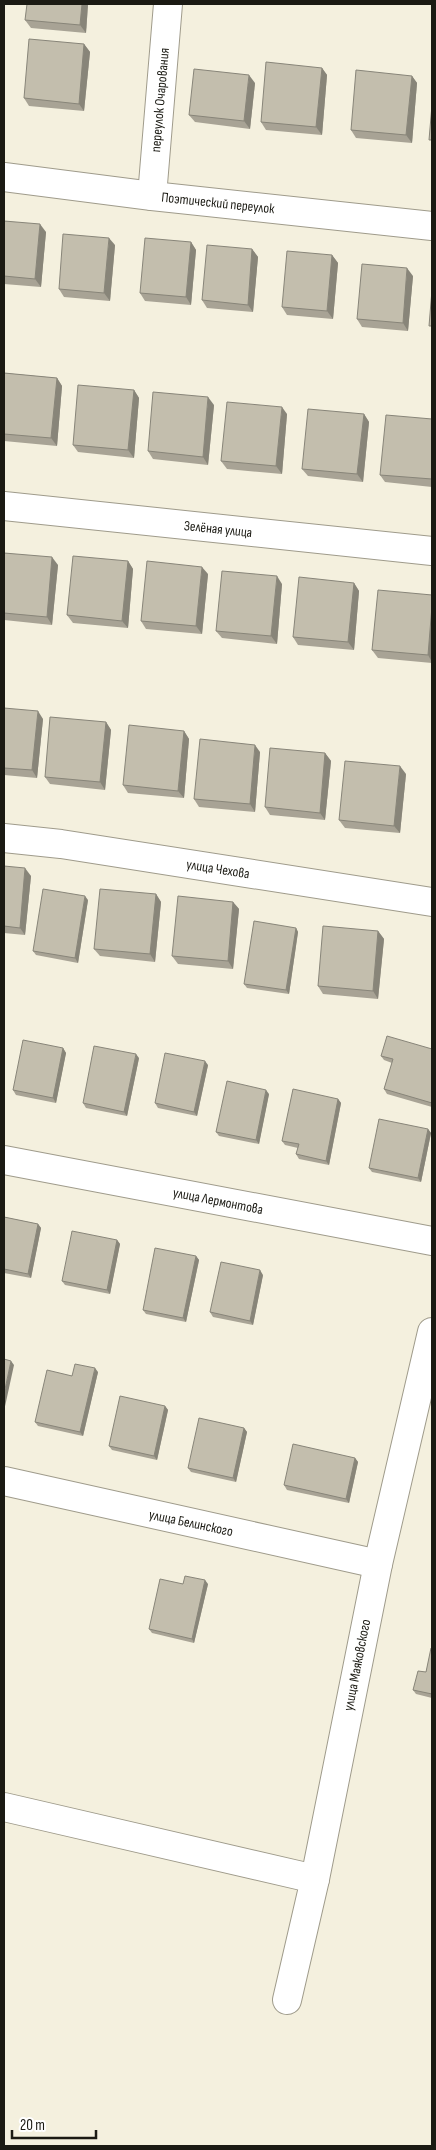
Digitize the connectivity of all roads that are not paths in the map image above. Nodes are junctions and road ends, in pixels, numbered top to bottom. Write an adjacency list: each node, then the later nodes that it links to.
1 (168, 4): 3 (street, переулок Очарования)
2 (4, 178): 3 (street, Поэтический переулок)
3 (152, 196): 4 (street, Поэтический переулок)
4 (432, 226)
5 (4, 506): 6 (street, Зелёная улица)
6 (432, 551)
7 (4, 838): 8 (street, улица Чехова)
8 (432, 902)
9 (4, 1160): 10 (street, улица Лермонтова)
10 (432, 1241)
11 (432, 1332): 13 (street, улица Маяковского)
12 (4, 1481): 13 (street, улица Белинского)
13 (378, 1564): 15 (street, улица Маяковского)
14 (4, 1806): 15 (street)
15 (315, 1879): 16 (street, улица Маяковского)
16 (287, 2000)

